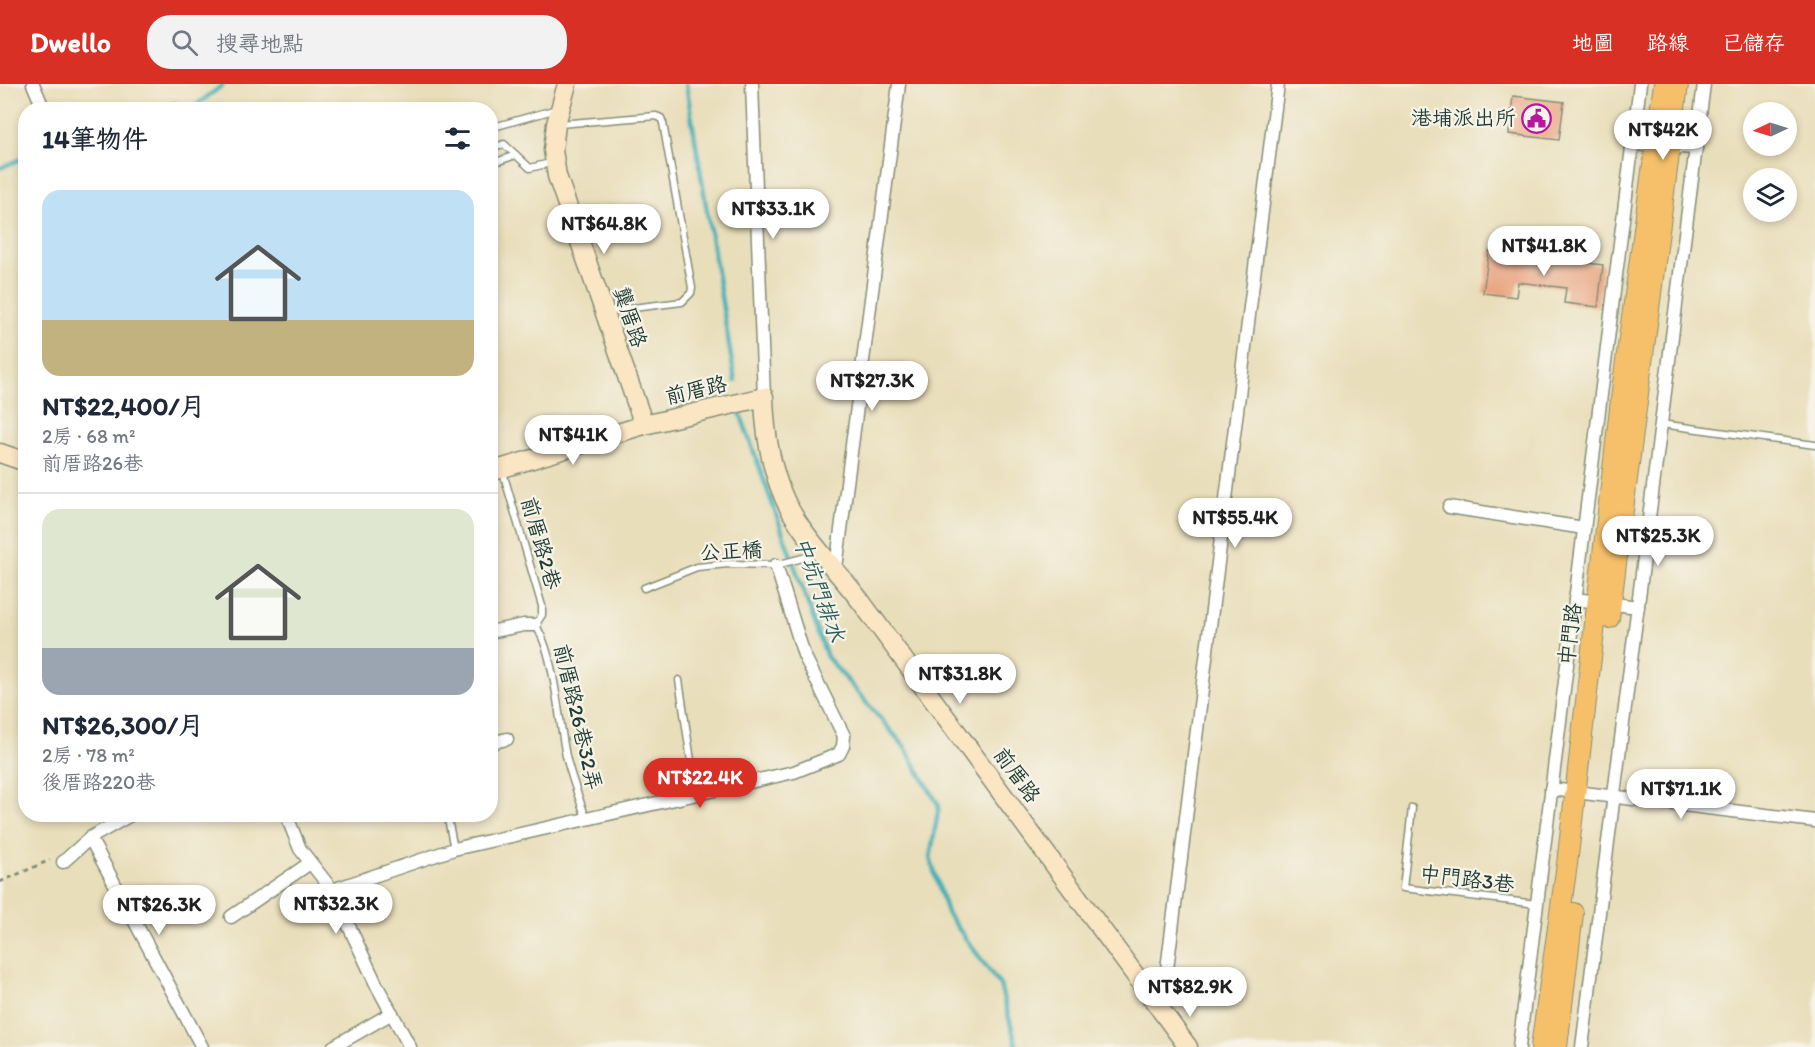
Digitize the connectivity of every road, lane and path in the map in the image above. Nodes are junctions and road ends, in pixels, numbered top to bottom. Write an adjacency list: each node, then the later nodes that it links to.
1 (33, 84): 10 (street)
2 (567, 84): 11 (street, 龔厝路)
3 (752, 84): 21 (street)
4 (899, 84): 33 (street)
5 (1278, 84): 61 (street)
6 (1640, 84): 13 (street, 中門路)
7 (1664, 84): 15 (main road, 中門路)
8 (1678, 84): 15 (main road, 中門路)
9 (1704, 84): 16 (street)
10 (41, 102)
11 (558, 116): 12 (lane); 19 (street, 龔厝路); 20 (lane)
12 (498, 127)
13 (1632, 144): 15 (street); 30 (street, 中門路)
14 (498, 146): 17 (lane)
15 (1663, 146): 16 (street); 36 (main road, 中門路)
16 (1696, 148): 22 (street)
17 (516, 155): 18 (lane); 19 (lane)
18 (498, 161)
19 (554, 162): 20 (street, 龔厝路)
20 (604, 311): 23 (street, 龔厝路)
21 (764, 397): 23 (street, 前厝路); 31 (street, 前厝路)
22 (1661, 424): 24 (lane); 37 (street)
23 (644, 425): 27 (street, 前厝路)
24 (1815, 445)
25 (0, 453): 26 (street)
26 (18, 459)
27 (498, 470)
28 (498, 477): 38 (lane, 前厝路2巷)
29 (1449, 507): 30 (street)
30 (1584, 528): 35 (street, 中門路)
31 (822, 553): 32 (lane, 公正橋); 33 (street, 前厝路)
32 (781, 564): 34 (lane, 公正橋); 45 (street)
33 (836, 568): 61 (street, 前厝路)
34 (644, 588)
35 (1575, 599): 36 (street); 43 (street, 中門路)
36 (1604, 602): 37 (street); 44 (main road, 中門路)
37 (1638, 607): 46 (street)
38 (535, 625): 39 (street); 48 (lane, 前厝路26巷32弄)
39 (498, 630)
40 (679, 680): 45 (lane)
41 (507, 739): 42 (street)
42 (498, 741)
43 (1551, 789): 44 (street); 59 (street, 中門路)
44 (1582, 793): 46 (street); 68 (main road, 中門路); 69 (main road, 中門路)
45 (696, 795): 48 (street)
46 (1614, 796): 49 (street); 70 (street)
47 (1412, 808): 59 (lane, 中門路3巷)
48 (586, 818): 54 (street)
49 (1815, 821)
50 (118, 822): 53 (street)
51 (289, 822): 56 (street)
52 (449, 822): 54 (lane)
53 (90, 838): 55 (street); 63 (street)
54 (454, 849): 58 (street)
55 (63, 862): 57 (path)
56 (310, 863): 58 (street); 60 (street)
57 (0, 882)
58 (332, 891): 62 (street)
59 (1537, 904): 67 (street, 中門路)
60 (231, 917)
61 (1161, 1009): 66 (street, 前厝路)
62 (392, 1013): 64 (street); 65 (street)
63 (202, 1047)
64 (333, 1047)
65 (410, 1047)
66 (1188, 1047)
67 (1519, 1047)
68 (1541, 1047)
69 (1557, 1047)
70 (1582, 1047)

